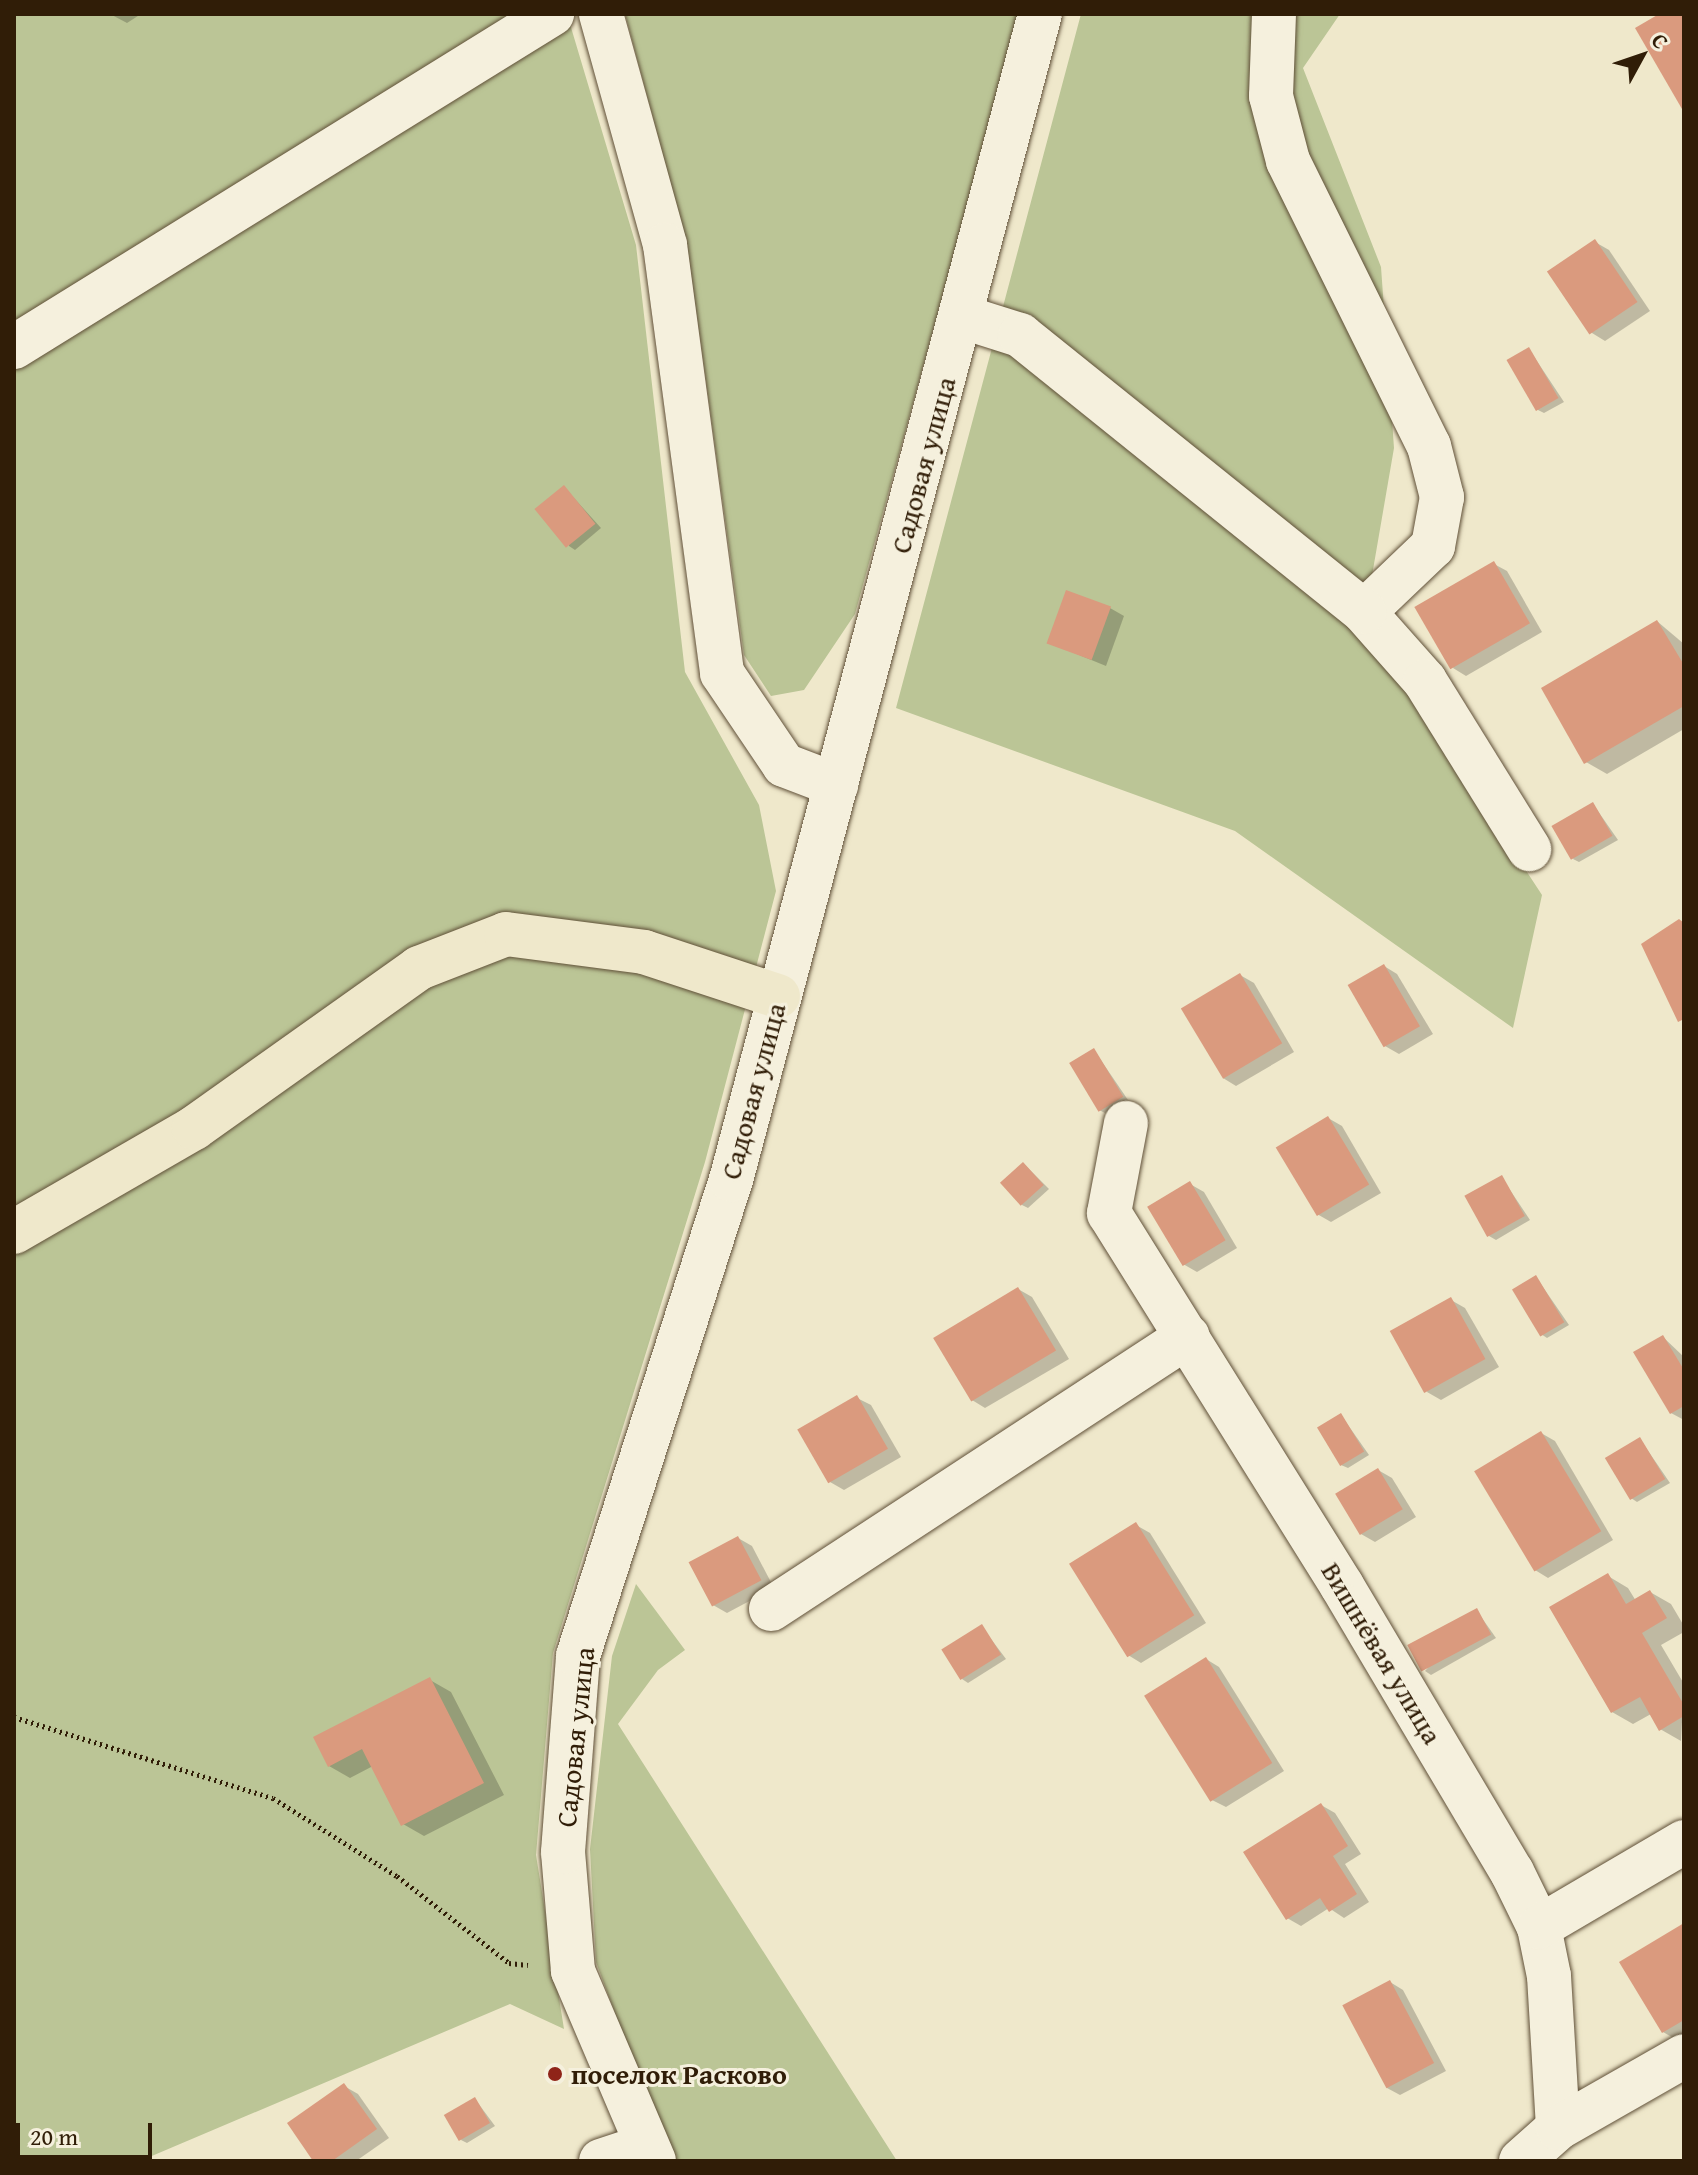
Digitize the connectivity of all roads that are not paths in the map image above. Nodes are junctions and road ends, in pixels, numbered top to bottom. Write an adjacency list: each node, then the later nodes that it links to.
1 (552, 14): 6 (street)
2 (601, 14): 8 (street)
3 (1040, 14): 5 (street, Садовая улица)
4 (1274, 14): 7 (street)
5 (963, 317): 7 (street); 8 (street, Садовая улица)
6 (14, 347)
7 (1364, 612): 9 (street)
8 (836, 785): 10 (street, Садовая улица)
9 (1529, 849)
10 (778, 996): 12 (main road); 19 (street, Садовая улица)
11 (1126, 1123): 13 (street, Вишнёвая улица)
12 (14, 1232)
13 (1188, 1336): 14 (street); 16 (street, Вишнёвая улица)
14 (771, 1609)
15 (1684, 1842): 16 (street)
16 (1539, 1927): 18 (street, Вишнёвая улица)
17 (1684, 2056): 18 (street)
18 (1558, 2128): 21 (street)
19 (650, 2154): 20 (street)
20 (601, 2161)
21 (1521, 2161)

